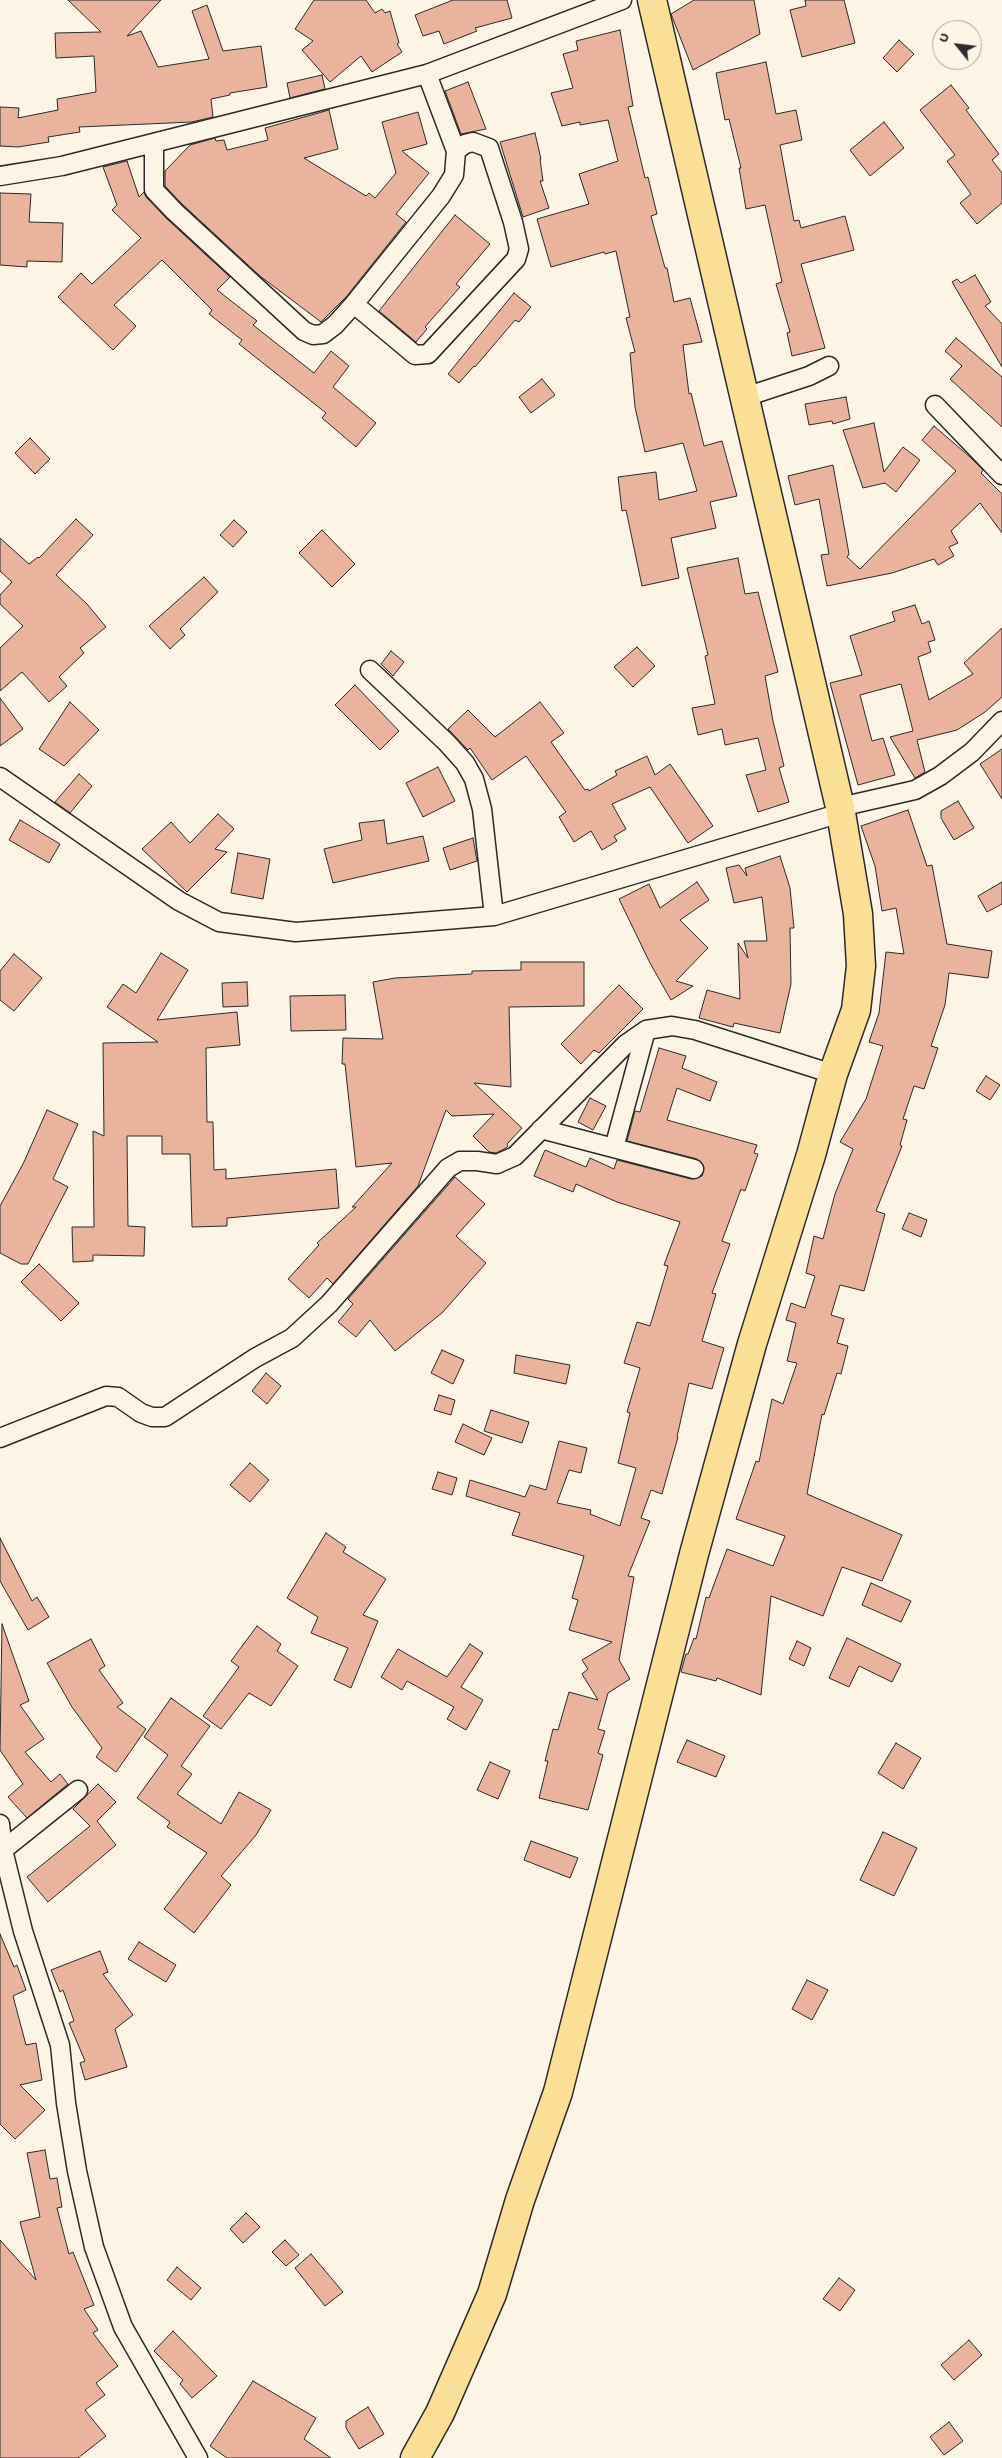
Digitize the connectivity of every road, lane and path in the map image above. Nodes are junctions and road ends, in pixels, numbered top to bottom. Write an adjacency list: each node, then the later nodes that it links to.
1 (622, 0): 3 (street)
2 (652, 0): 9 (highway)
3 (426, 74): 4 (street); 5 (street)
4 (154, 144): 6 (street); 7 (street)
5 (456, 151): 7 (street); 7 (street)
6 (0, 176)
7 (354, 304)
8 (829, 366): 9 (street)
9 (745, 397): 15 (highway)
10 (935, 405): 11 (street)
11 (1002, 475)
12 (370, 670): 16 (street)
13 (1002, 721): 15 (street)
14 (0, 777): 16 (street)
15 (840, 810): 16 (street); 18 (highway)
16 (494, 916)
17 (646, 1030): 18 (street); 19 (street); 20 (street)
18 (833, 1074): 27 (highway)
19 (541, 1129): 20 (street); 22 (street)
20 (614, 1148): 21 (street)
21 (694, 1169)
22 (0, 1438)
23 (78, 1790): 25 (street)
24 (0, 1824): 25 (street)
25 (3, 1850): 26 (street)
26 (198, 2458)
27 (415, 2458)

